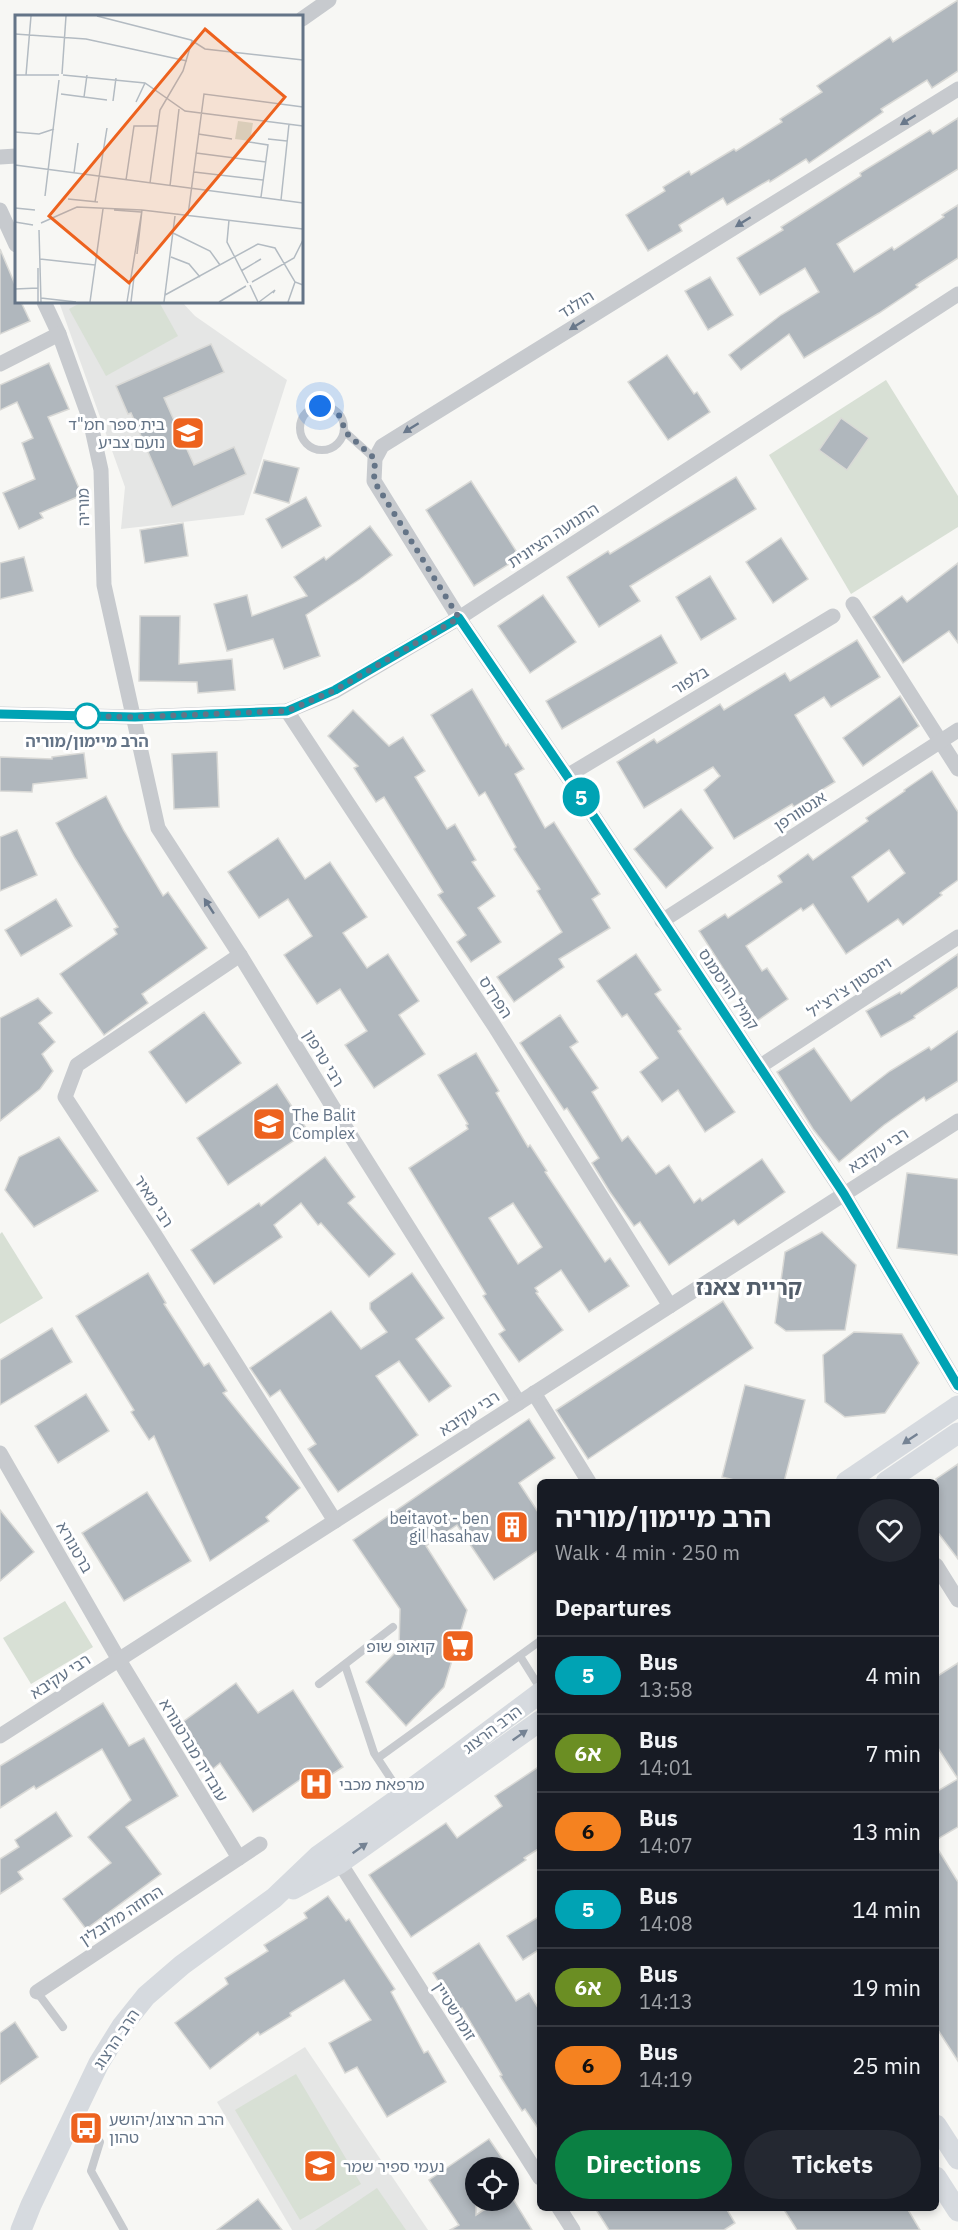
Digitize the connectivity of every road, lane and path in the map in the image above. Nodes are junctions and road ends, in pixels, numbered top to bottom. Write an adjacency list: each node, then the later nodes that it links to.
1 (329, 0): 2 (street)
2 (303, 17)
3 (958, 89): 13 (street, הולנד, one-way to 13)
4 (15, 156): 5 (street)
5 (0, 158)
6 (0, 210): 7 (street)
7 (15, 242)
8 (958, 294): 16 (street, התנועה הציונית)
9 (44, 303): 10 (street, מוריה)
10 (59, 334): 11 (street); 19 (street, מוריה)
11 (0, 364)
12 (344, 431): 12 (lane); 13 (lane)
13 (379, 452): 16 (street)
14 (852, 604): 21 (street)
15 (833, 616): 23 (street, בלפור)
16 (459, 618): 17 (street, התנועה הציונית); 23 (street, קמיל הויסמנס)
17 (287, 711): 19 (street, התנועה הציונית); 30 (street, הפרדס)
18 (0, 714): 19 (street, התנועה הציונית)
19 (135, 717): 26 (street, רבי טרפון, one-way to 19)
20 (958, 730): 21 (street, אנטוורפן)
21 (941, 742): 22 (street); 24 (street, אנטוורפן)
22 (958, 769)
23 (567, 776): 24 (street, קמיל הויסמנס)
24 (662, 921): 27 (street, קמיל הויסמנס)
25 (958, 937): 27 (street, וינסטון צ'רצ'יל)
26 (240, 955): 33 (street, רבי טרפון); 40 (street, רבי מאיר)
27 (759, 1067): 29 (street, קמיל הויסמנס)
28 (958, 1121): 29 (street, רבי עקיבא)
29 (844, 1194): 30 (street, רבי עקיבא); 31 (street, קמיל הויסמנס)
30 (670, 1306): 32 (street, רבי עקיבא)
31 (958, 1386)
32 (534, 1393): 33 (street, רבי עקיבא); 37 (street)
33 (519, 1402): 40 (street, רבי עקיבא)
34 (958, 1406): 38 (street, one-way to 38)
35 (958, 1433): 39 (street)
36 (0, 1453): 46 (street, ברטנורא)
37 (587, 1479)
38 (850, 1479)
39 (890, 1479)
40 (335, 1521): 46 (street, רבי עקיבא)
41 (939, 1570): 42 (street)
42 (958, 1600)
43 (393, 1627): 47 (lane)
44 (537, 1643): 45 (lane)
45 (520, 1656): 48 (lane); 53 (lane)
46 (119, 1660): 52 (street, רבי עקיבא); 56 (street, עובדיה מברטנורא)
47 (345, 1665): 49 (lane); 53 (lane)
48 (537, 1683)
49 (319, 1684)
50 (537, 1695): 54 (street, הרב הרצוג)
51 (537, 1723): 57 (street, הרב הרצוג, one-way to 51)
52 (0, 1736)
53 (378, 1758): 54 (lane)
54 (402, 1796): 58 (street, הרב הרצוג)
55 (260, 1844): 56 (street, החוזה מלובלין)
56 (239, 1858): 59 (street, החוזה מלובלין)
57 (340, 1863): 58 (street, הרב הרצוג); 64 (street, זומרשטיין)
58 (274, 1898): 61 (street, הרב הרצוג)
59 (37, 1992): 60 (lane, החוזה מלובלין)
60 (63, 2027)
61 (70, 2121): 68 (street, הרב הרצוג); 69 (lane)
62 (939, 2130): 63 (street)
63 (958, 2158)
64 (537, 2173)
65 (939, 2182): 67 (street)
66 (561, 2211): 70 (street)
67 (958, 2211)
68 (21, 2230)
69 (124, 2230)
70 (573, 2230)

